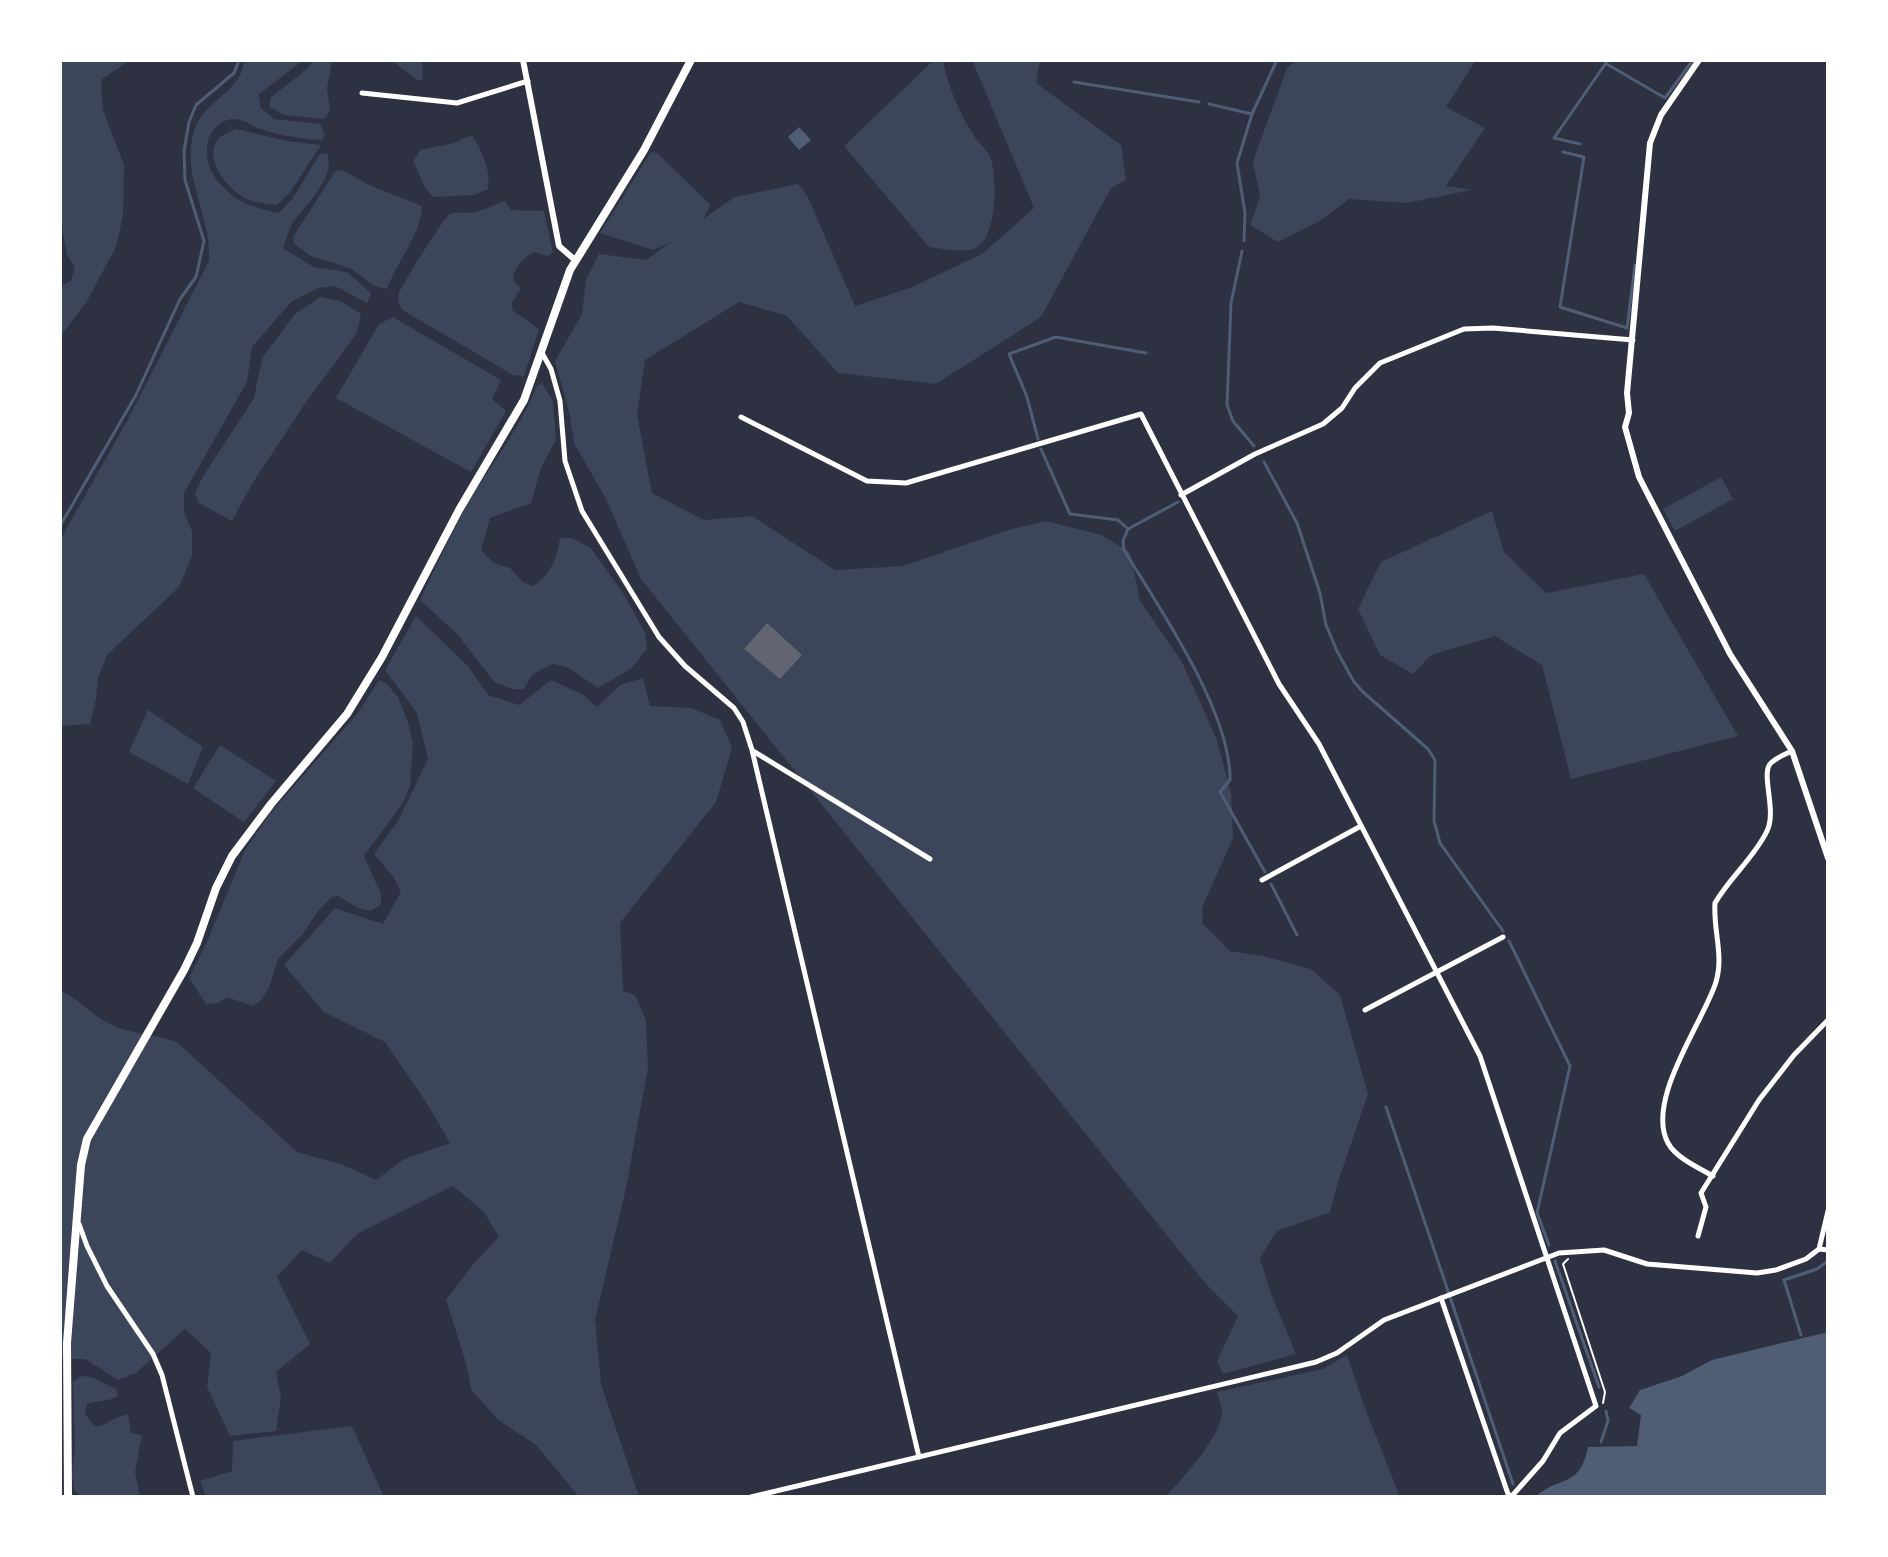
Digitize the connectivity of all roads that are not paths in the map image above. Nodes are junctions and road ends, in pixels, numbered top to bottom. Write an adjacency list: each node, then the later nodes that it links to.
1 (523, 60): 4 (street)
2 (691, 60): 6 (main road)
3 (1699, 60): 7 (street)
4 (528, 81): 5 (street); 6 (street)
5 (362, 93)
6 (575, 260): 8 (main road)
7 (1633, 340): 10 (street); 12 (street)
8 (541, 352): 11 (street); 23 (main road)
9 (741, 417): 10 (street)
10 (1181, 495): 13 (street)
11 (752, 750): 15 (street); 29 (street)
12 (1792, 751): 14 (street); 21 (street)
13 (1361, 826): 16 (street); 18 (street)
14 (1828, 858)
15 (930, 859)
16 (1262, 880)
17 (1503, 937): 18 (street)
18 (1438, 974): 19 (street); 27 (street)
19 (1365, 1010)
20 (1828, 1020): 21 (street)
21 (1713, 1176): 24 (street)
22 (1828, 1211): 25 (street)
23 (77, 1219): 30 (main road); 31 (street)
24 (1698, 1236)
25 (1819, 1249): 26 (street); 27 (street)
26 (1828, 1250)
27 (1546, 1258): 28 (street); 33 (street)
28 (1441, 1298): 29 (street); 33 (street)
29 (919, 1457): 32 (street)
30 (68, 1497)
31 (193, 1497)
32 (751, 1497)
33 (1511, 1497)

